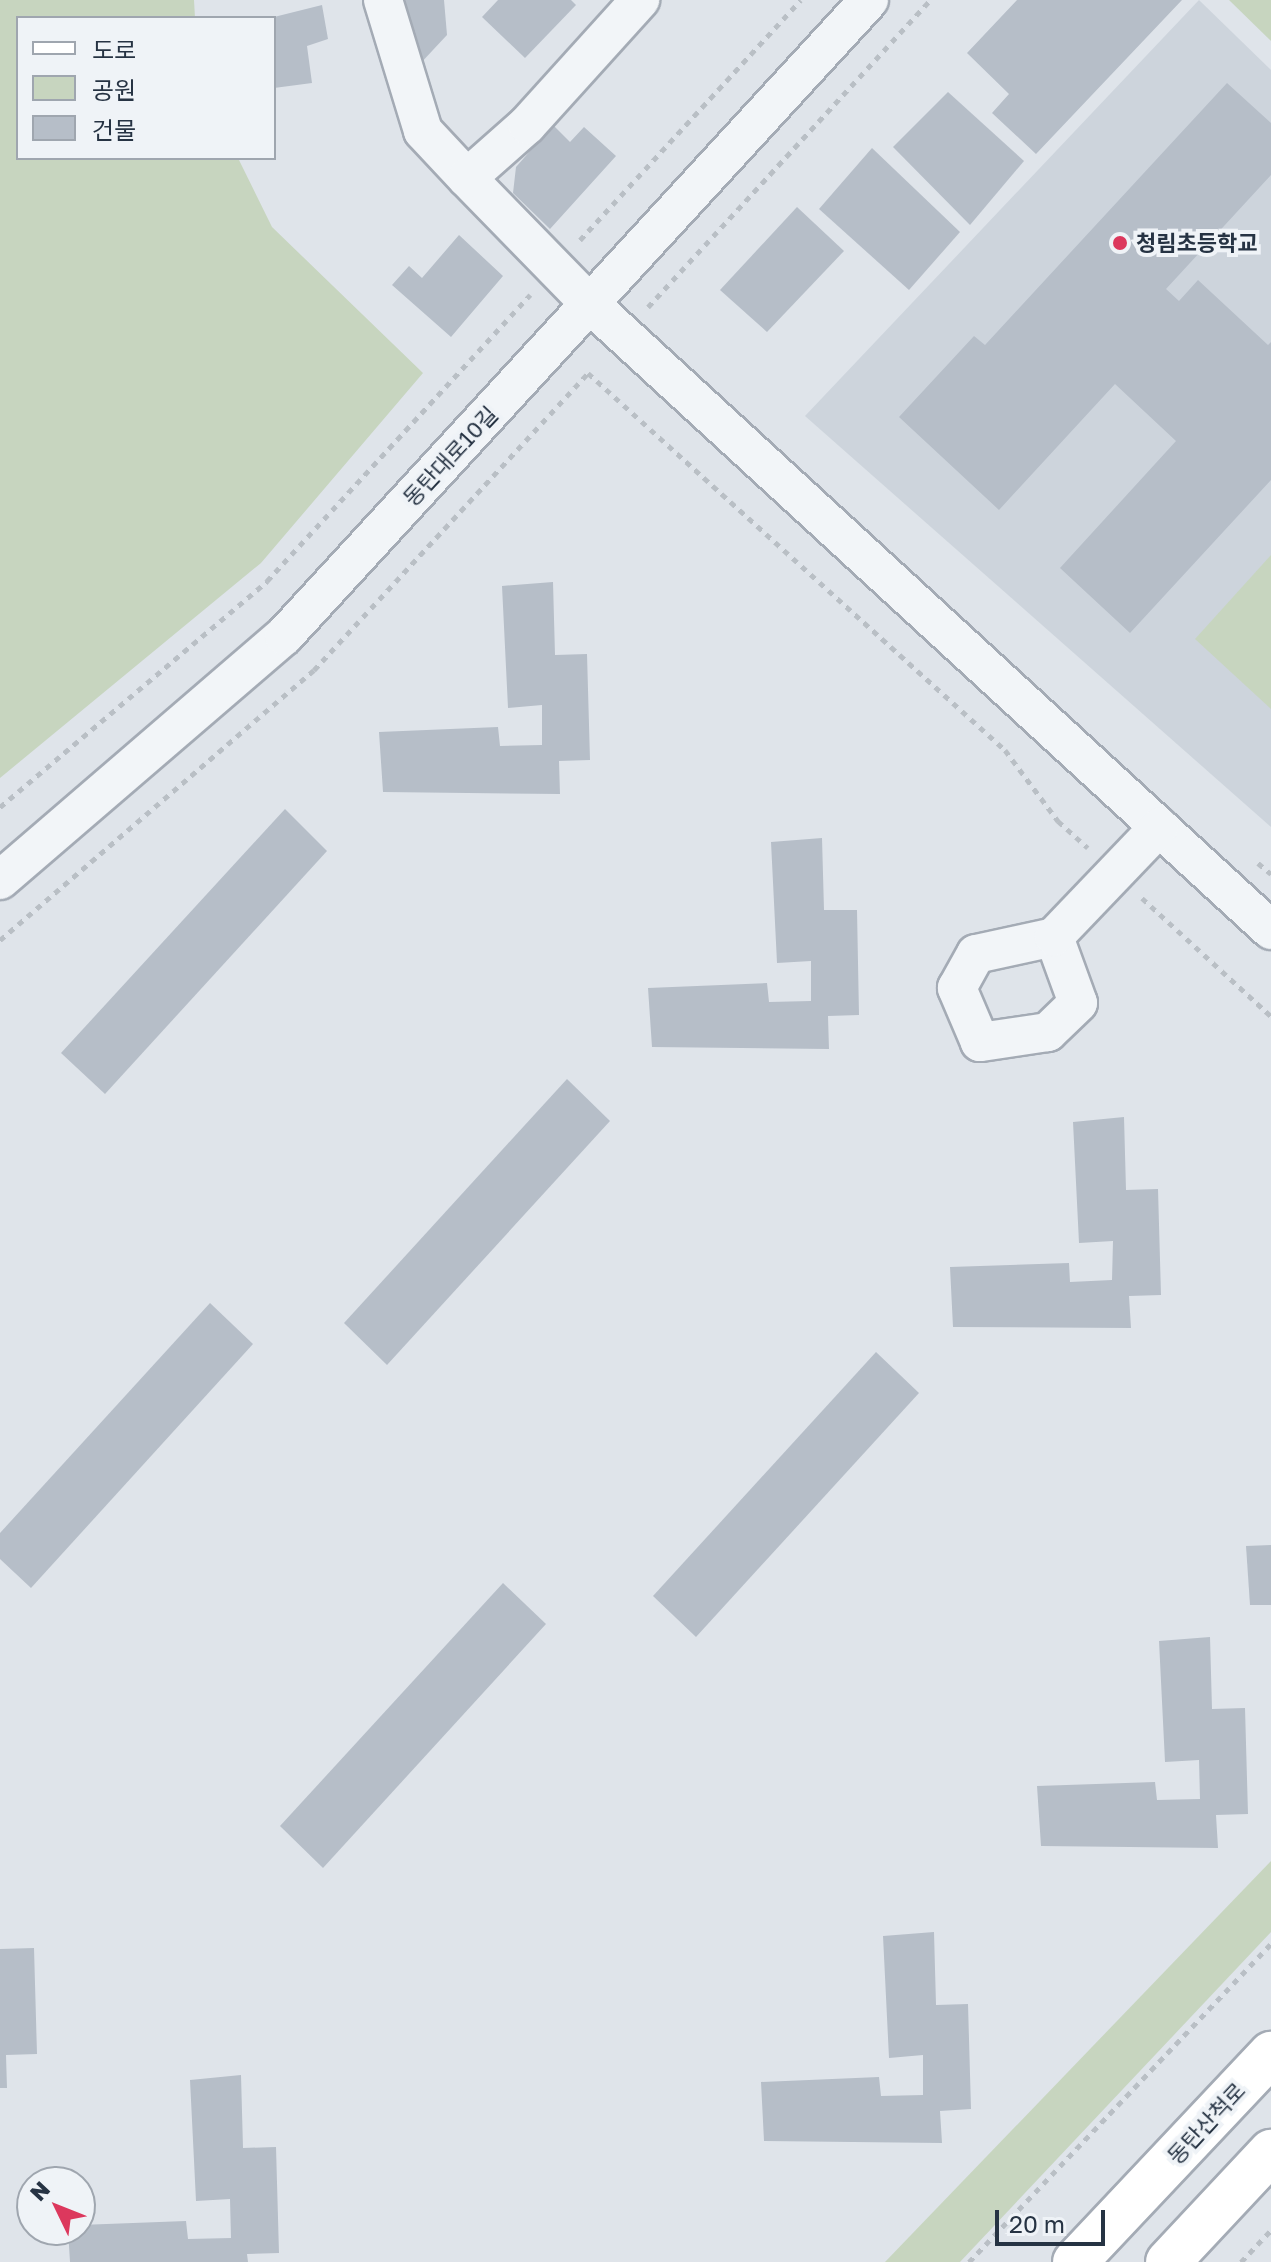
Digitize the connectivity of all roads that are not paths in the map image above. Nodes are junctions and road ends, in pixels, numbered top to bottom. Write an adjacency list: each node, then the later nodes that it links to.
1 (383, 0): 4 (street)
2 (640, 0): 4 (street)
3 (869, 0): 5 (street, 동탄대로10길)
4 (467, 178): 5 (street)
5 (590, 304): 6 (street); 7 (street, 동탄대로10길)
6 (1159, 827): 8 (street); 9 (street)
7 (0, 880)
8 (1271, 930)
9 (1054, 937)
10 (1271, 2054): 12 (main road, 동탄산척로)
11 (1271, 2152): 13 (main road)
12 (1075, 2262)
13 (1168, 2262)

